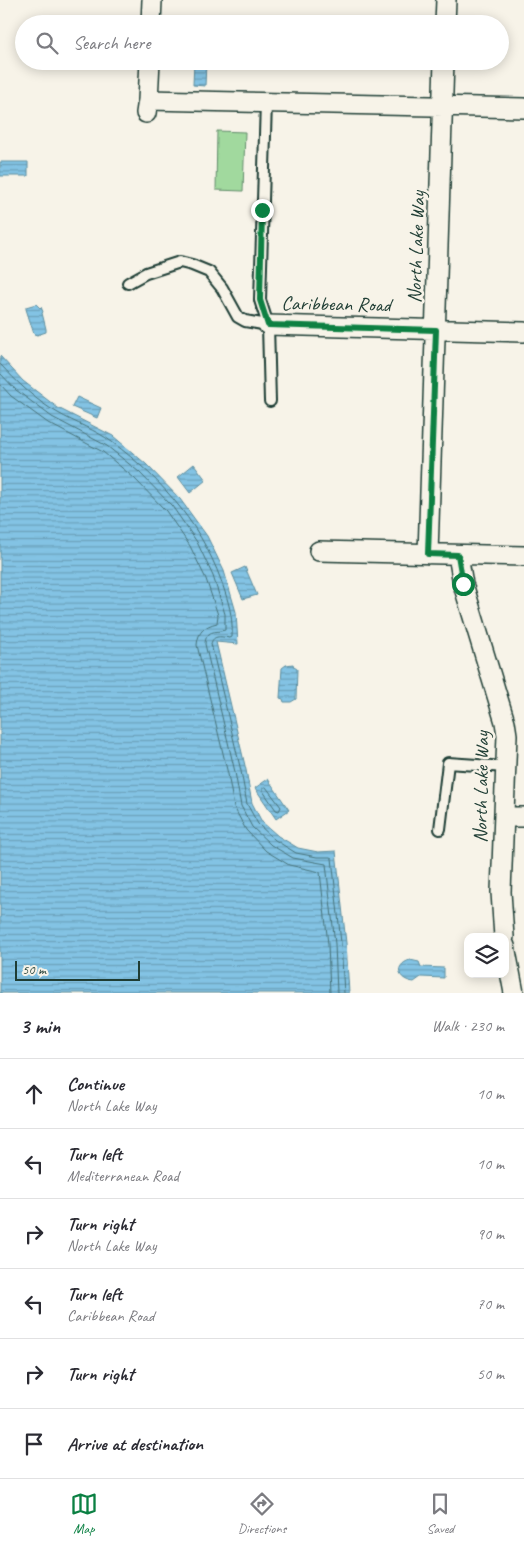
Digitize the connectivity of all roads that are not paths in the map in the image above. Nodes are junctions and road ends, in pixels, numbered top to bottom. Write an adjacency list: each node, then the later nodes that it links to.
1 (152, 0): 3 (street)
2 (446, 0): 4 (street)
3 (151, 15)
4 (445, 15)
5 (149, 70): 7 (street)
6 (444, 70): 8 (street, North Lake Way)
7 (266, 102): 8 (street); 11 (lane)
8 (443, 106): 9 (street); 12 (street, North Lake Way)
9 (524, 108)
10 (128, 283): 11 (lane)
11 (268, 325): 12 (street, Caribbean Road); 14 (lane)
12 (436, 330): 13 (street, Caribbean Road); 16 (street, North Lake Way)
13 (524, 332)
14 (270, 401)
15 (319, 551): 16 (street)
16 (428, 554): 17 (street)
17 (458, 555): 18 (street); 19 (street, North Lake Way)
18 (524, 556)
19 (506, 767): 20 (street, North Lake Way); 22 (lane)
20 (504, 817): 21 (street); 23 (street, North Lake Way)
21 (524, 817)
22 (440, 829)
23 (504, 933)
24 (509, 959): 25 (street)
25 (516, 983)

